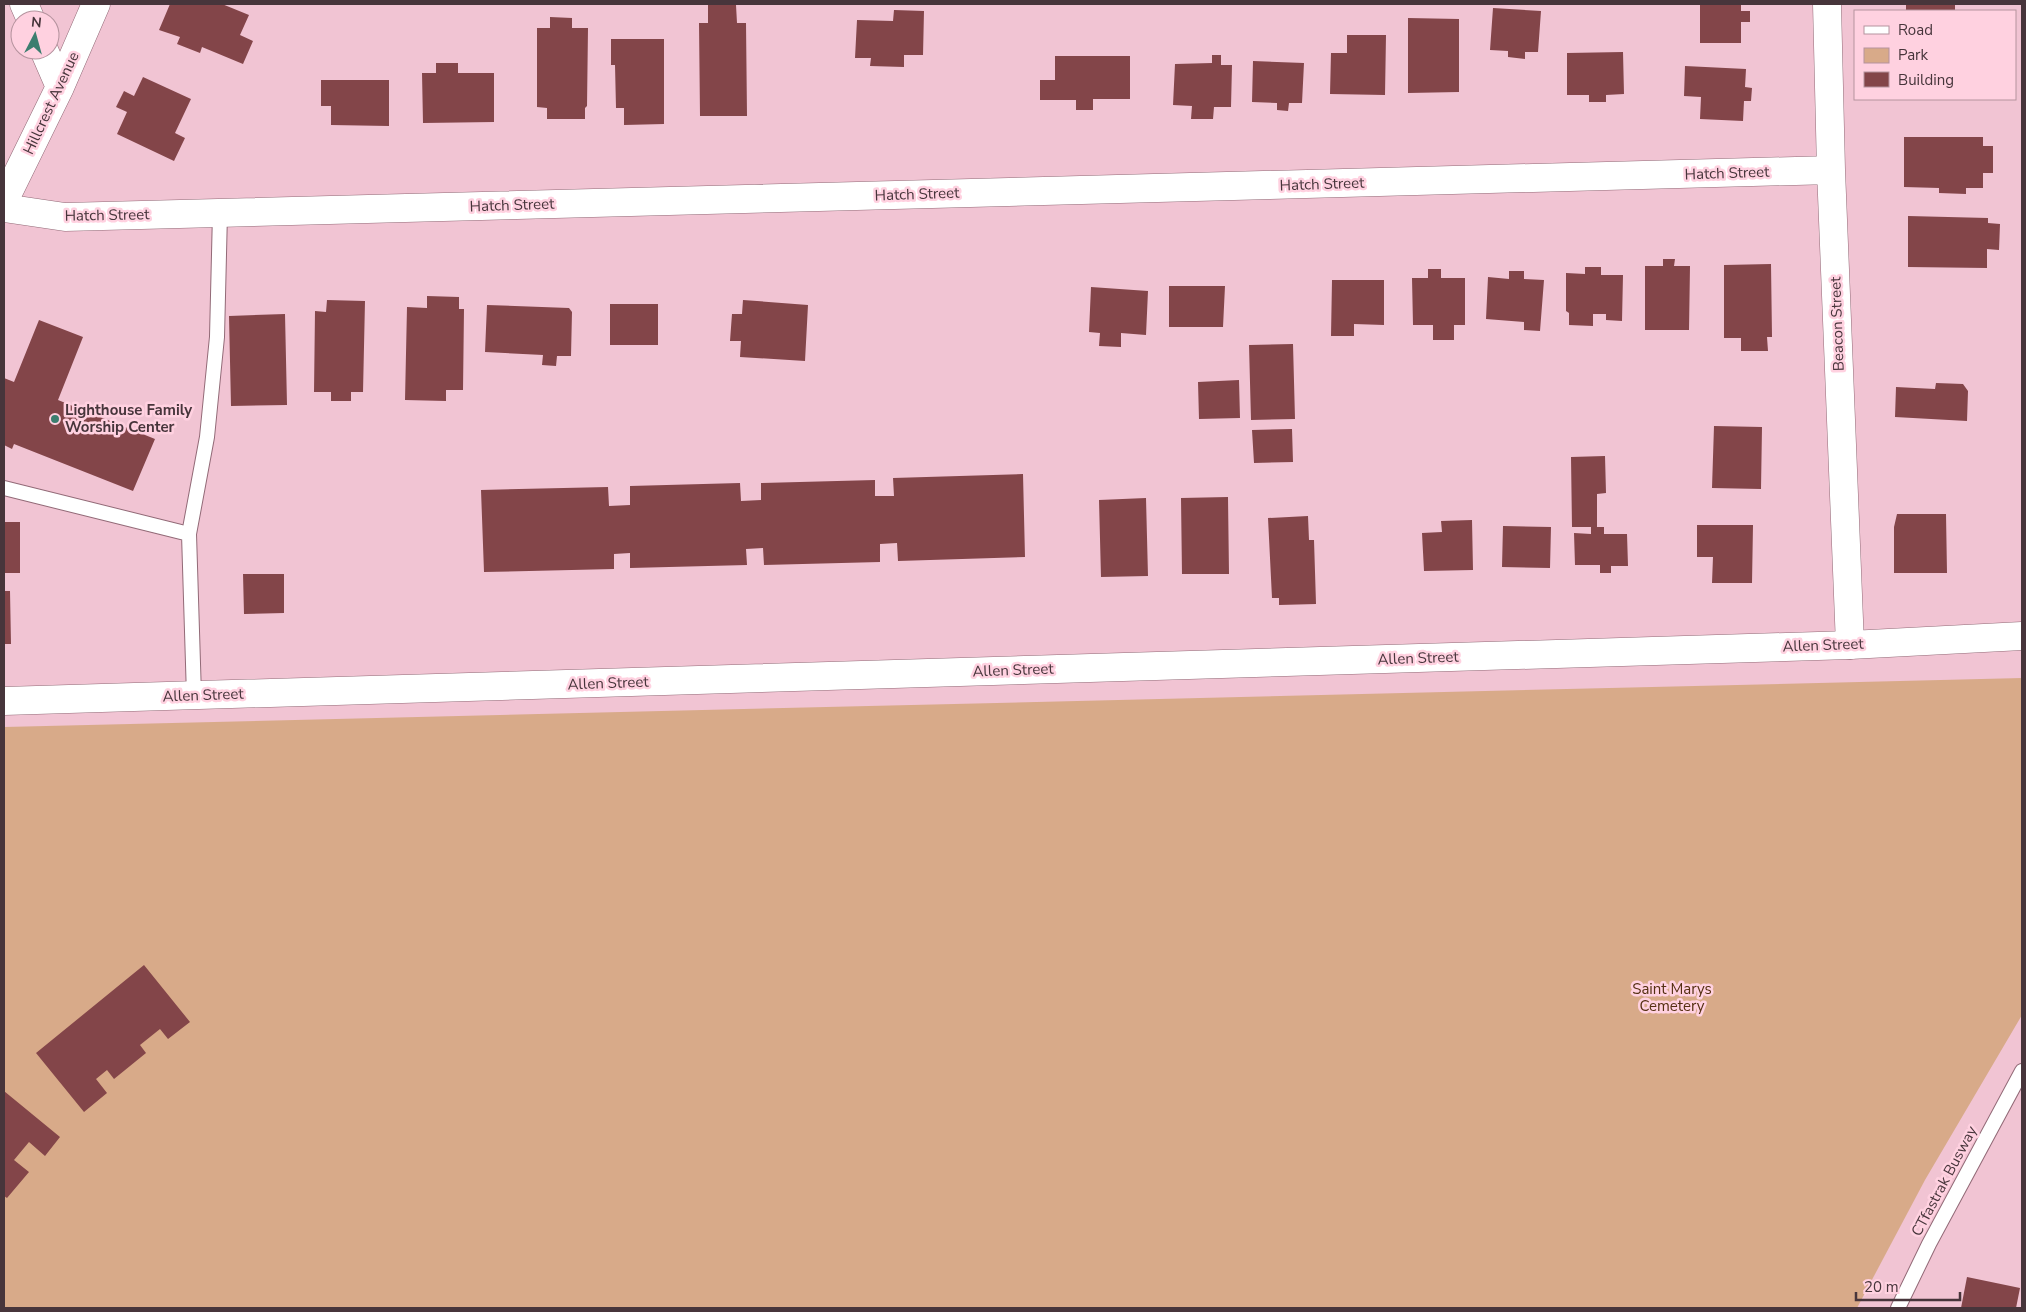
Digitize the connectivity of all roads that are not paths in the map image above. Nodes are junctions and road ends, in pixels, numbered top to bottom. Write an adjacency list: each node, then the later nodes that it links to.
1 (96, 4): 4 (street, Hillcrest Avenue)
2 (1827, 4): 5 (street, Beacon Street)
3 (48, 60): 4 (street)
4 (60, 87): 6 (street, Hillcrest Avenue)
5 (1830, 170): 8 (street, Hatch Street); 12 (street, Beacon Street)
6 (4, 201)
7 (4, 208): 8 (street, Hatch Street)
8 (220, 213): 10 (lane)
9 (4, 488): 10 (lane)
10 (189, 534): 13 (lane)
11 (2022, 636): 12 (street, Allen Street)
12 (1850, 645): 13 (street, Allen Street)
13 (194, 696): 14 (street, Allen Street)
14 (4, 702)
15 (2022, 1071): 16 (lane, CTfastrak Busway)
16 (1898, 1308)

